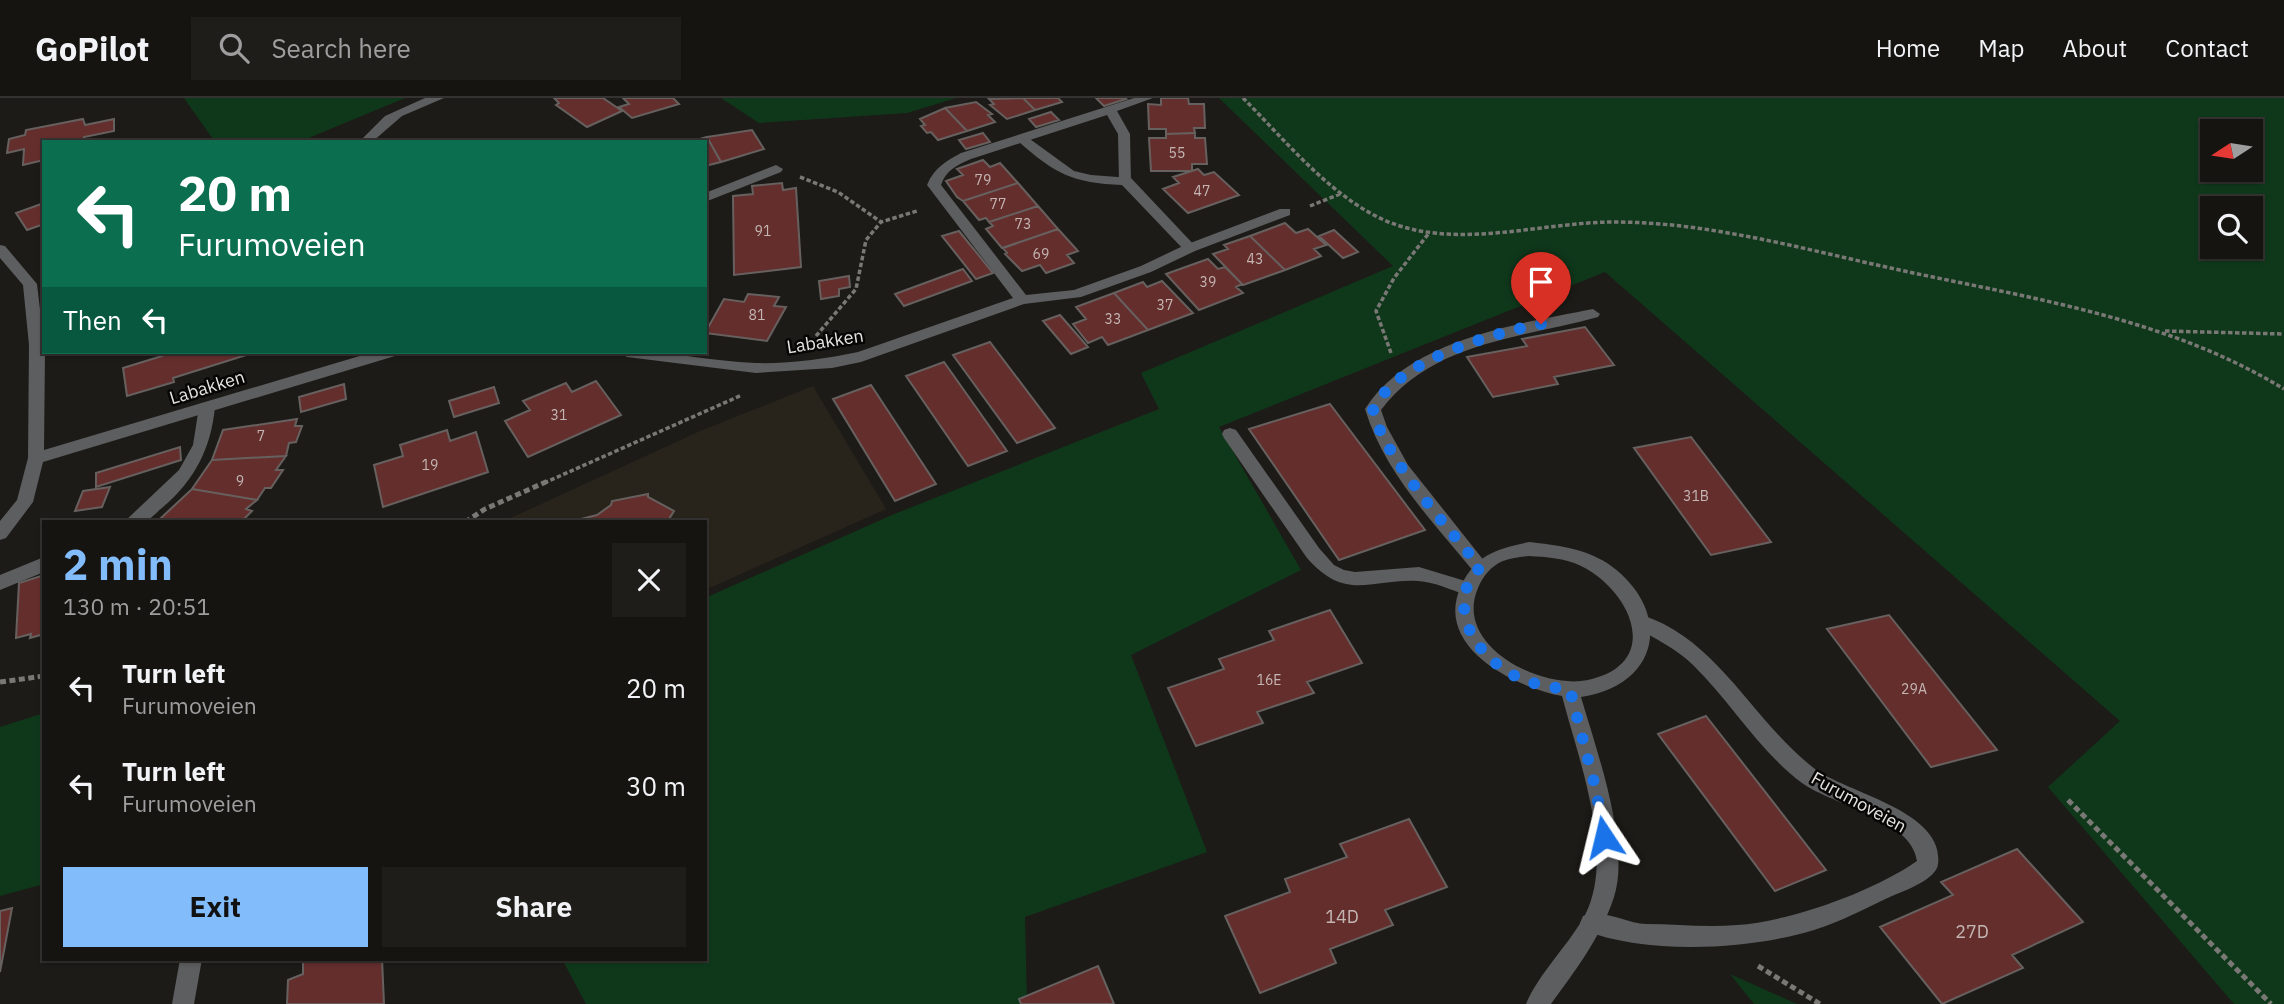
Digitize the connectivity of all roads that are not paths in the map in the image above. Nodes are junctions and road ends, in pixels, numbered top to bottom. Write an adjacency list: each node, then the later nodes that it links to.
1 (438, 98): 5 (street)
2 (1147, 98): 3 (street)
3 (1111, 111): 4 (street); 7 (street)
4 (1023, 138): 7 (street); 13 (street)
5 (367, 140)
6 (776, 169): 8 (street)
7 (1126, 181): 10 (street)
8 (707, 197)
9 (1285, 212): 10 (street, Labakken)
10 (1190, 248): 13 (street, Labakken)
11 (0, 249): 12 (street)
12 (37, 282): 19 (street)
13 (1022, 300): 16 (street, Labakken)
14 (1593, 314): 23 (street)
15 (383, 354): 17 (street, Labakken)
16 (643, 354)
17 (207, 407): 19 (street, Labakken); 20 (street)
18 (1230, 434): 25 (street)
19 (36, 458): 21 (street)
20 (135, 520)
21 (0, 533)
22 (42, 565): 24 (street)
23 (1480, 567): 25 (street); 26 (street, Furumoveien)
24 (0, 583)
25 (1466, 587): 27 (street)
26 (1642, 622): 27 (street); 28 (street, Furumoveien)
27 (1570, 690): 28 (street)
28 (1591, 923): 31 (street)
29 (191, 961): 30 (street)
30 (183, 1004)
31 (1536, 1004)

